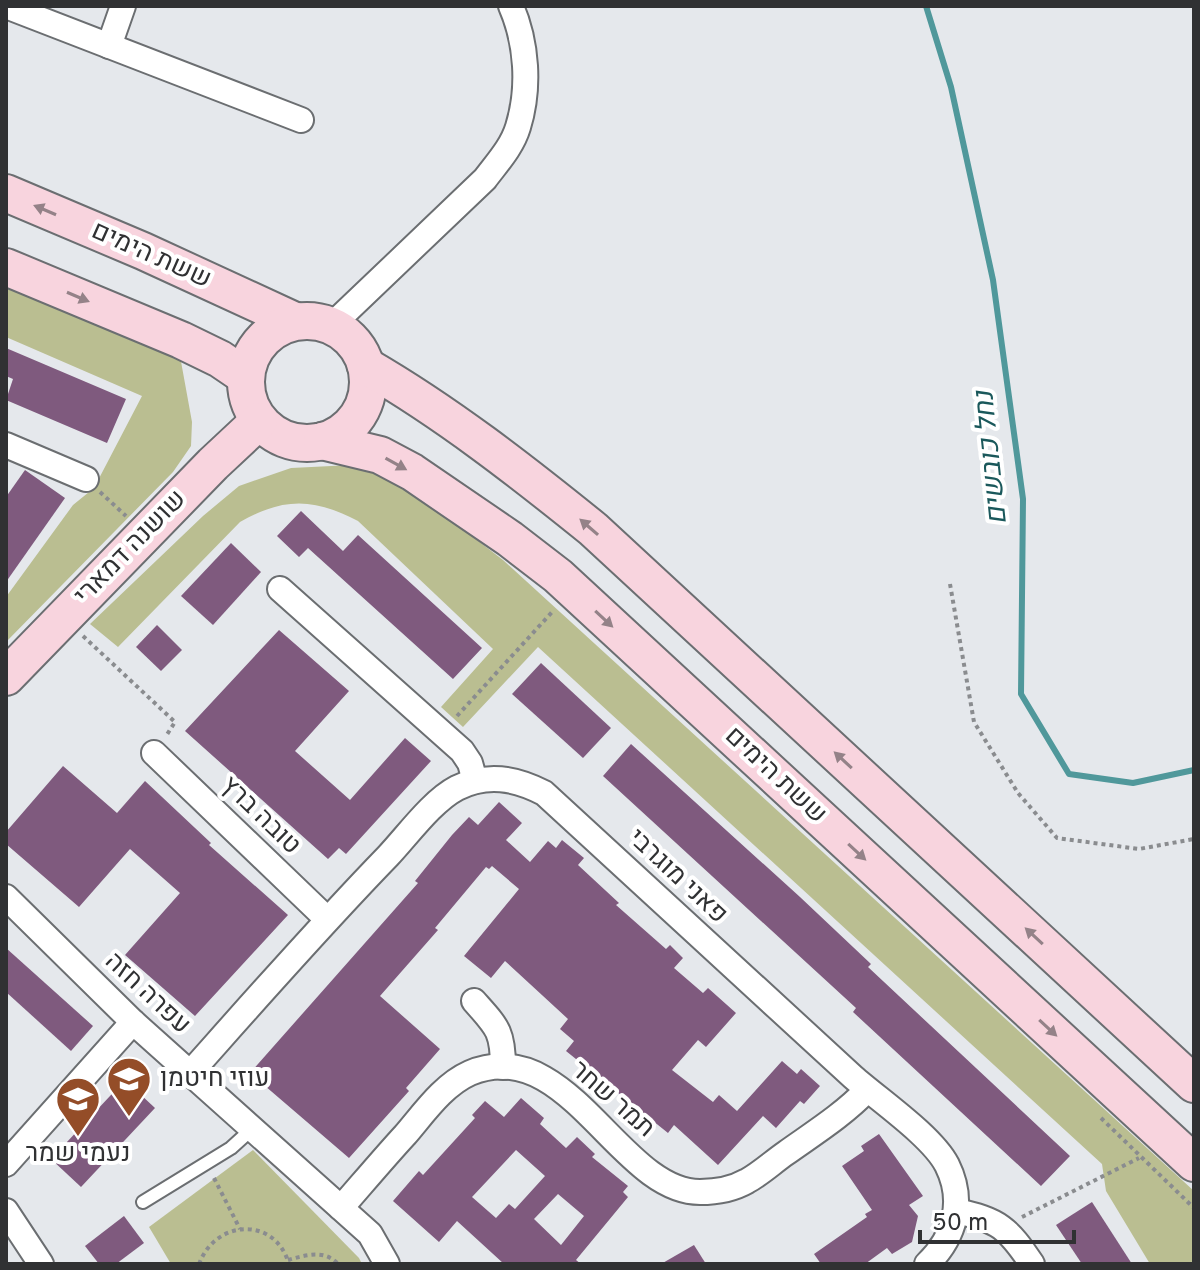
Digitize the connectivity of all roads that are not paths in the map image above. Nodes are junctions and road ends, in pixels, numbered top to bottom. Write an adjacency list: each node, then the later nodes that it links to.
1 (6, 6): 4 (street)
2 (123, 6): 4 (street)
3 (511, 6): 9 (street)
4 (109, 46): 5 (street)
5 (301, 120)
6 (6, 193): 8 (main road, ששת הימים, one-way to 6)
7 (6, 267): 11 (main road, one-way to 11)
8 (295, 321): 9 (main road); 11 (main road)
9 (331, 326): 10 (main road)
10 (366, 366): 13 (main road); 26 (main road, one-way to 10)
11 (245, 376): 12 (main road)
12 (259, 421): 13 (main road); 17 (main road, שושנה דמארי)
13 (322, 441): 30 (main road, ששת הימים, one-way to 30)
14 (6, 445): 15 (street)
15 (86, 479)
16 (280, 589): 19 (street)
17 (6, 677)
18 (154, 753): 21 (street, טובה ברץ)
19 (475, 781): 21 (street); 27 (street, פאני מוגרבי)
20 (6, 897): 23 (street, עפרה חזה)
21 (327, 919): 25 (street)
22 (474, 1001): 24 (street)
23 (133, 1022): 25 (street, עפרה חזה); 29 (street)
24 (503, 1067): 27 (street, תמר שחר); 32 (street, תמר שחר)
25 (191, 1072): 28 (street, עפרה חזה)
26 (1194, 1084)
27 (867, 1090): 34 (street, פאני מוגרבי)
28 (253, 1128): 31 (lane); 32 (street, עפרה חזה)
29 (11, 1149)
30 (1182, 1152)
31 (143, 1202)
32 (341, 1208): 36 (street, עפרה חזה)
33 (6, 1211): 35 (street)
34 (956, 1211): 37 (street, פאני מוגרבי); 38 (street)
35 (41, 1264)
36 (387, 1264)
37 (927, 1264)
38 (1032, 1264)

